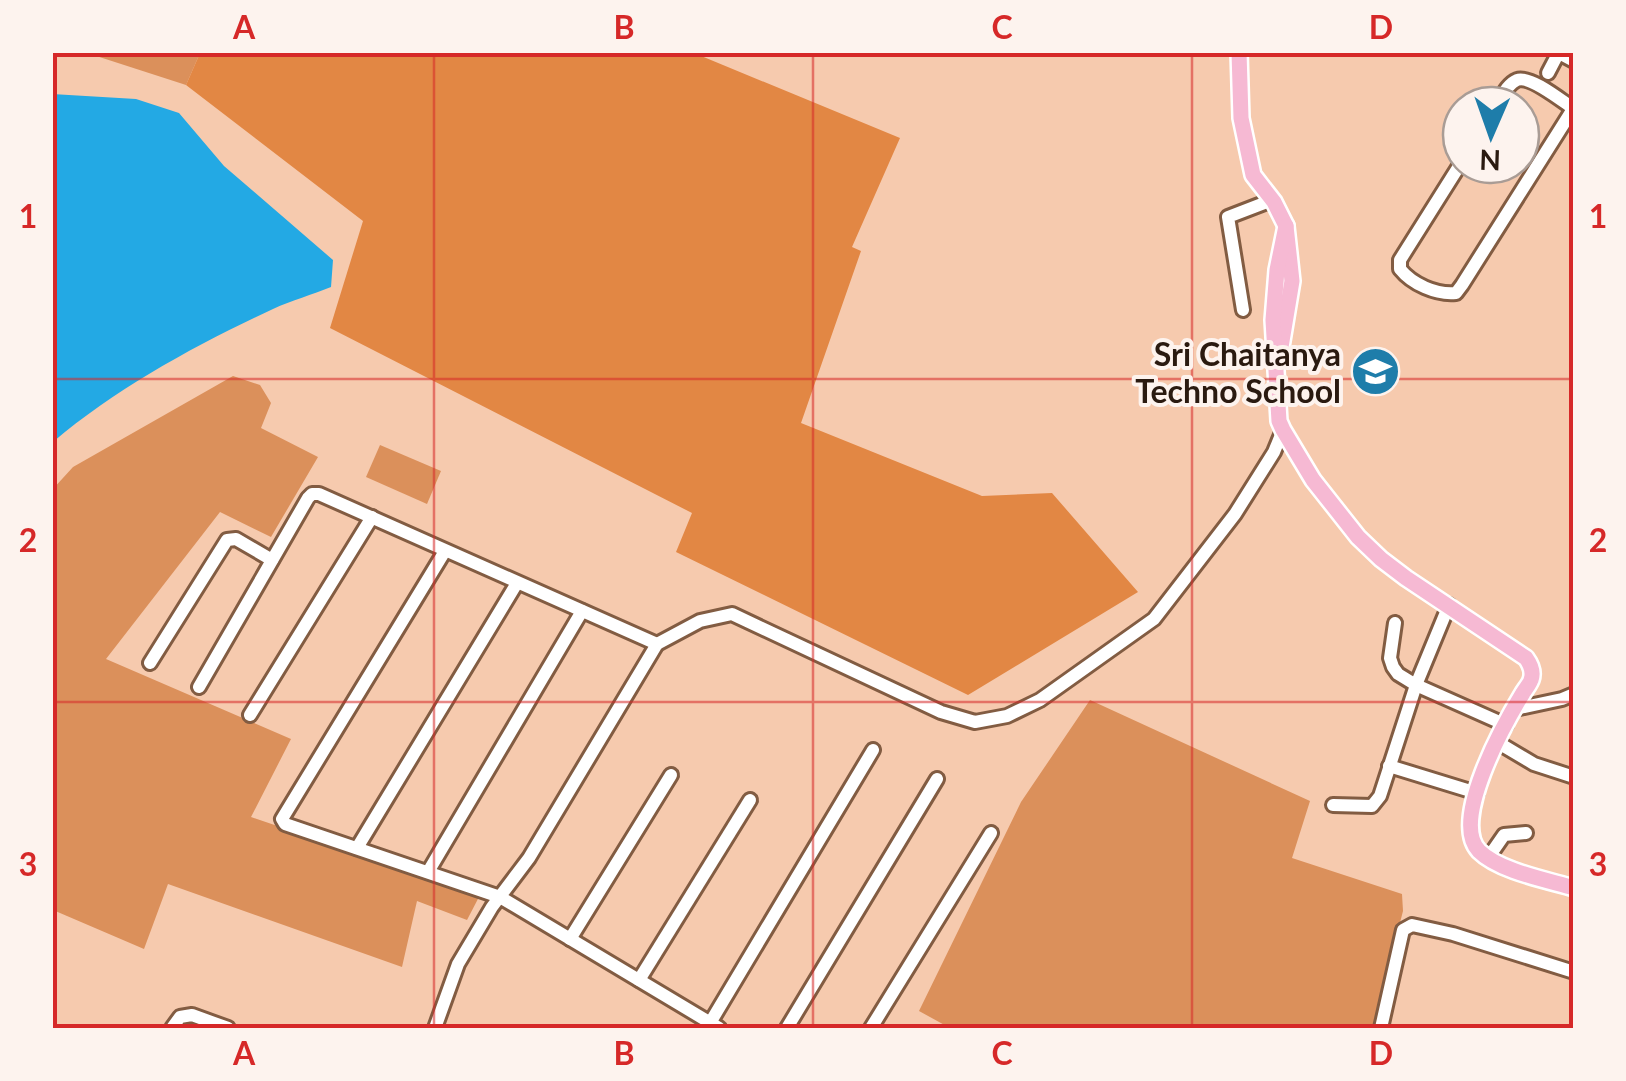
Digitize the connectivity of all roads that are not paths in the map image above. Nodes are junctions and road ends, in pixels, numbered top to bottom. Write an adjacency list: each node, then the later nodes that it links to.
1 (1239, 52): 12 (main road)
2 (1559, 53): 3 (street); 4 (street)
3 (1574, 61)
4 (1548, 72)
5 (1510, 85): 6 (street)
6 (1537, 85)
7 (1541, 88): 8 (street)
8 (1573, 109): 9 (street)
9 (1541, 160)
10 (1447, 185): 11 (street)
11 (1525, 185)
12 (1272, 200): 13 (street); 14 (main road)
13 (1243, 310)
14 (1283, 430): 19 (main road); 22 (street)
15 (372, 517): 16 (street); 17 (street); 28 (street)
16 (444, 550): 18 (street); 41 (street)
17 (272, 560): 23 (street); 25 (street)
18 (517, 582): 20 (street); 41 (street)
19 (1449, 605): 24 (street); 27 (main road)
20 (582, 611): 22 (street); 43 (street)
21 (1395, 623): 24 (street)
22 (657, 644): 45 (street)
23 (150, 663)
24 (1416, 686): 29 (street); 32 (street)
25 (198, 687)
26 (1574, 694): 27 (street)
27 (1515, 709): 29 (main road)
28 (250, 715)
29 (1506, 725): 30 (main road)
30 (1497, 742): 34 (street); 36 (main road)
31 (873, 750): 49 (street)
32 (1389, 766): 36 (street); 38 (street)
33 (671, 775): 46 (street)
34 (1574, 777)
35 (937, 779): 54 (street)
36 (1477, 794): 42 (main road)
37 (750, 800): 48 (street)
38 (1333, 805)
39 (991, 833): 50 (street)
40 (1526, 833): 42 (street)
41 (357, 848): 43 (street)
42 (1488, 858): 44 (main road)
43 (428, 872): 45 (street)
44 (1574, 888)
45 (500, 897): 46 (street); 53 (street)
46 (570, 939): 48 (street)
47 (1574, 972): 55 (street)
48 (639, 980): 49 (street)
49 (714, 1026)
50 (877, 1027)
51 (172, 1028): 52 (street)
52 (228, 1028)
53 (434, 1028)
54 (787, 1028)
55 (1381, 1028)

